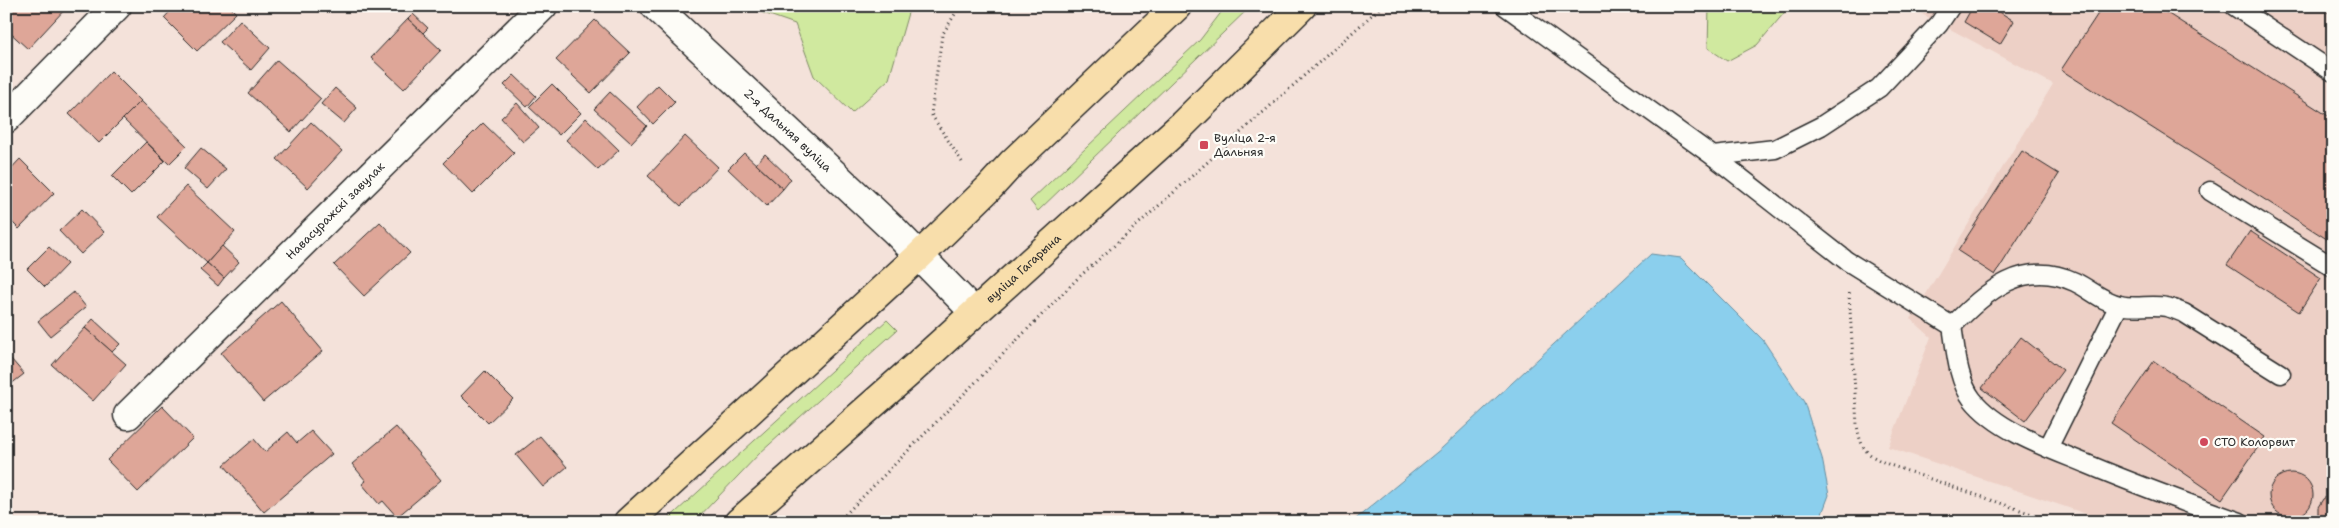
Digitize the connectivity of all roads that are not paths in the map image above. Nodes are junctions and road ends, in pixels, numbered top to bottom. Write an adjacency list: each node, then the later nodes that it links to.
1 (118, 6): 10 (street)
2 (543, 6): 19 (street, Навасуражскі завулак)
3 (655, 6): 13 (street, 2-я Дальняя вуліца)
4 (1177, 6): 13 (main road)
5 (1302, 6): 16 (main road, вуліца Гагарына)
6 (1505, 6): 11 (lane)
7 (1951, 6): 11 (lane)
8 (2234, 6): 9 (lane)
9 (2333, 72)
10 (6, 119)
11 (1713, 156): 17 (lane)
12 (2210, 191): 14 (lane)
13 (919, 256): 16 (street, 2-я Дальняя вуліца); 21 (main road)
14 (2333, 267)
15 (2120, 306): 17 (lane); 18 (lane); 20 (lane)
16 (974, 312): 22 (main road, вуліца Гагарына)
17 (1952, 326): 20 (lane)
18 (2281, 374)
19 (128, 415)
20 (2048, 448): 23 (lane)
21 (628, 522)
22 (738, 522)
23 (2240, 522)

